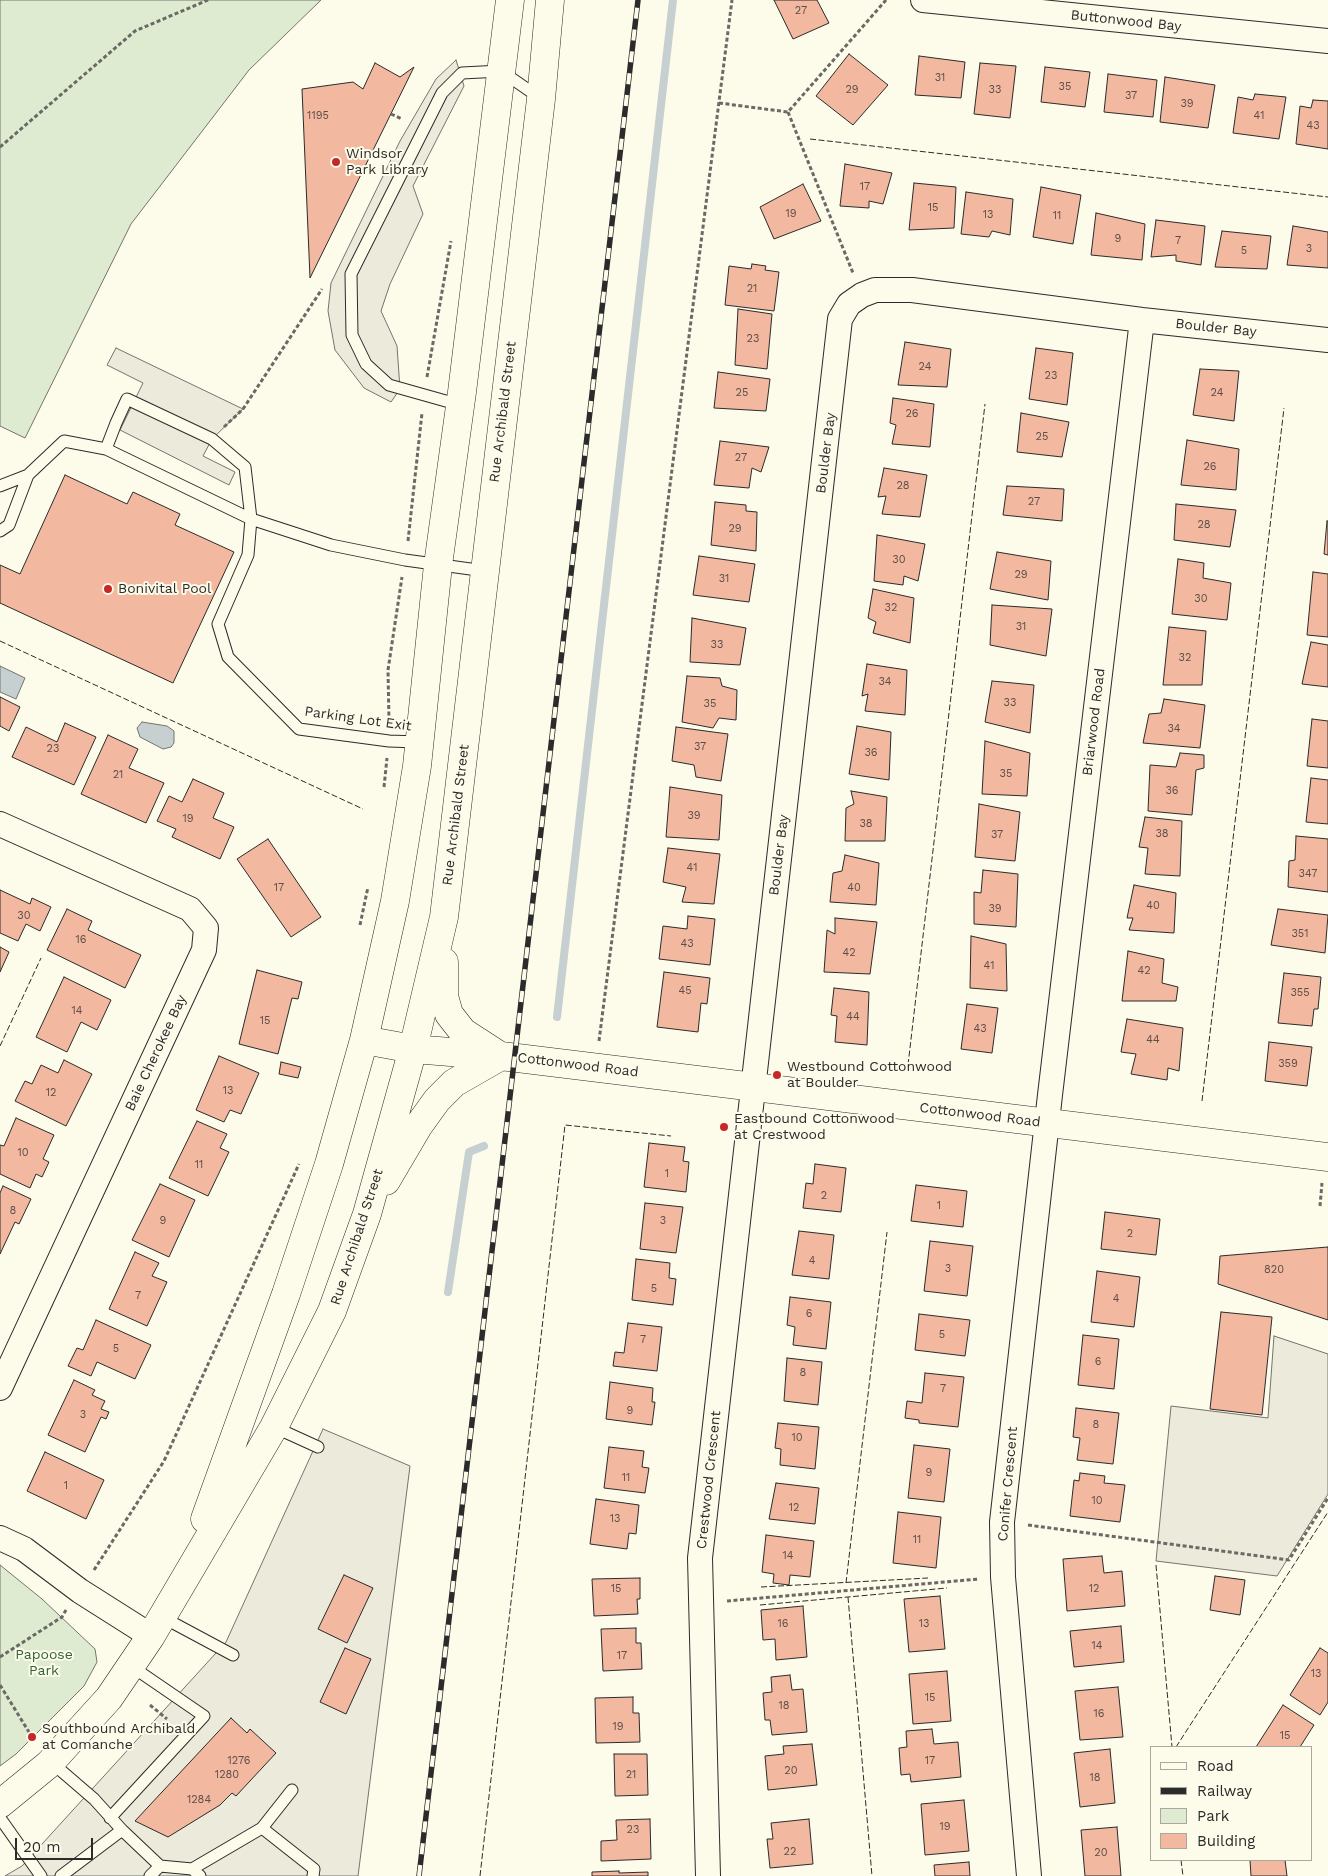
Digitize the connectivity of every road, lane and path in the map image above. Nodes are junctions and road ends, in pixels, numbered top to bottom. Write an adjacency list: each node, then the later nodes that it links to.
1 (208, 0): 14 (path)
2 (510, 0): 8 (main road, Rue Archibald Street)
3 (550, 0): 9 (main road, Rue Archibald Street)
4 (732, 0): 10 (path)
5 (886, 0): 11 (path)
6 (923, 0): 7 (street, Buttonwood Bay)
7 (1328, 42)
8 (501, 70): 9 (lane); 20 (lane); 21 (main road, Rue Archibald Street)
9 (541, 99): 30 (main road, Rue Archibald Street)
10 (719, 102): 11 (path); 41 (path)
11 (788, 112): 17 (path)
12 (391, 114): 13 (path)
13 (402, 120)
14 (0, 147)
15 (451, 240): 20 (path)
16 (322, 289): 22 (path)
17 (862, 295): 18 (street, Boulder Bay); 42 (street, Boulder Bay)
18 (1142, 320): 19 (street, Boulder Bay); 43 (street, Briarwood Road)
19 (1328, 340)
20 (424, 394): 21 (lane); 28 (path)
21 (460, 405): 29 (main road, Rue Archibald Street)
22 (212, 438): 23 (lane, Parking Lot Exit); 26 (lane, Parking Lot Exit)
23 (106, 449): 24 (lane); 26 (lane)
24 (28, 475): 25 (lane); 27 (lane)
25 (0, 486)
26 (251, 519): 28 (lane); 31 (lane, Parking Lot Exit)
27 (0, 532)
28 (404, 560): 29 (lane); 31 (path)
29 (438, 565): 30 (lane); 32 (main road, Rue Archibald Street)
30 (485, 571): 36 (main road, Rue Archibald Street)
31 (389, 741): 32 (lane, Parking Lot Exit); 33 (path)
32 (418, 742): 38 (main road, Rue Archibald Street)
33 (384, 791)
34 (0, 824): 48 (street, Baie Cherokee Bay)
35 (370, 877): 37 (path)
36 (444, 917): 39 (main road, Rue Archibald Street); 40 (main road)
37 (358, 934)
38 (364, 1040): 39 (main road, Cottonwood Road); 55 (main road, Rue Archibald Street)
39 (413, 1049): 40 (main road, Cottonwood Road); 47 (main road, Rue Archibald Street)
40 (501, 1056): 41 (main road, Cottonwood Road); 47 (main road)
41 (595, 1068): 42 (main road, Cottonwood Road)
42 (752, 1086): 43 (main road, Cottonwood Road); 57 (street, Crestwood Crescent)
43 (1047, 1123): 45 (main road, Cottonwood Road); 52 (street, Conifer Crescent)
44 (300, 1162): 56 (path)
45 (1325, 1170): 46 (path)
46 (1320, 1206)
47 (367, 1214): 49 (main road, Rue Archibald Street)
48 (0, 1388)
49 (274, 1427): 50 (lane); 55 (main road, Rue Archibald Street)
50 (318, 1447)
51 (1328, 1498): 52 (path)
52 (1002, 1522): 54 (street, Conifer Crescent)
53 (0, 1538): 56 (street)
54 (1003, 1577): 57 (path); 80 (street, Conifer Crescent)
55 (184, 1579): 58 (main road, Rue Archibald Street)
56 (80, 1591): 58 (street); 60 (path)
57 (701, 1603): 79 (street, Crestwood Crescent)
58 (157, 1627): 59 (lane); 61 (main road, Rue Archibald Street)
59 (233, 1655)
60 (0, 1657)
61 (131, 1666): 66 (main road, Rue Archibald Street); 70 (lane)
62 (0, 1685): 65 (path)
63 (150, 1706): 64 (path)
64 (167, 1719)
65 (32, 1737)
66 (51, 1762): 68 (main road, Rue Archibald Street); 70 (lane)
67 (292, 1790): 71 (lane)
68 (0, 1804)
69 (0, 1818): 75 (lane)
70 (110, 1818): 72 (lane)
71 (262, 1828): 74 (lane); 78 (lane)
72 (122, 1830): 73 (lane); 76 (lane)
73 (160, 1866): 74 (lane); 77 (lane)
74 (196, 1872)
75 (41, 1876)
76 (61, 1876)
77 (150, 1876)
78 (313, 1876)
79 (708, 1876)
80 (1029, 1876)

